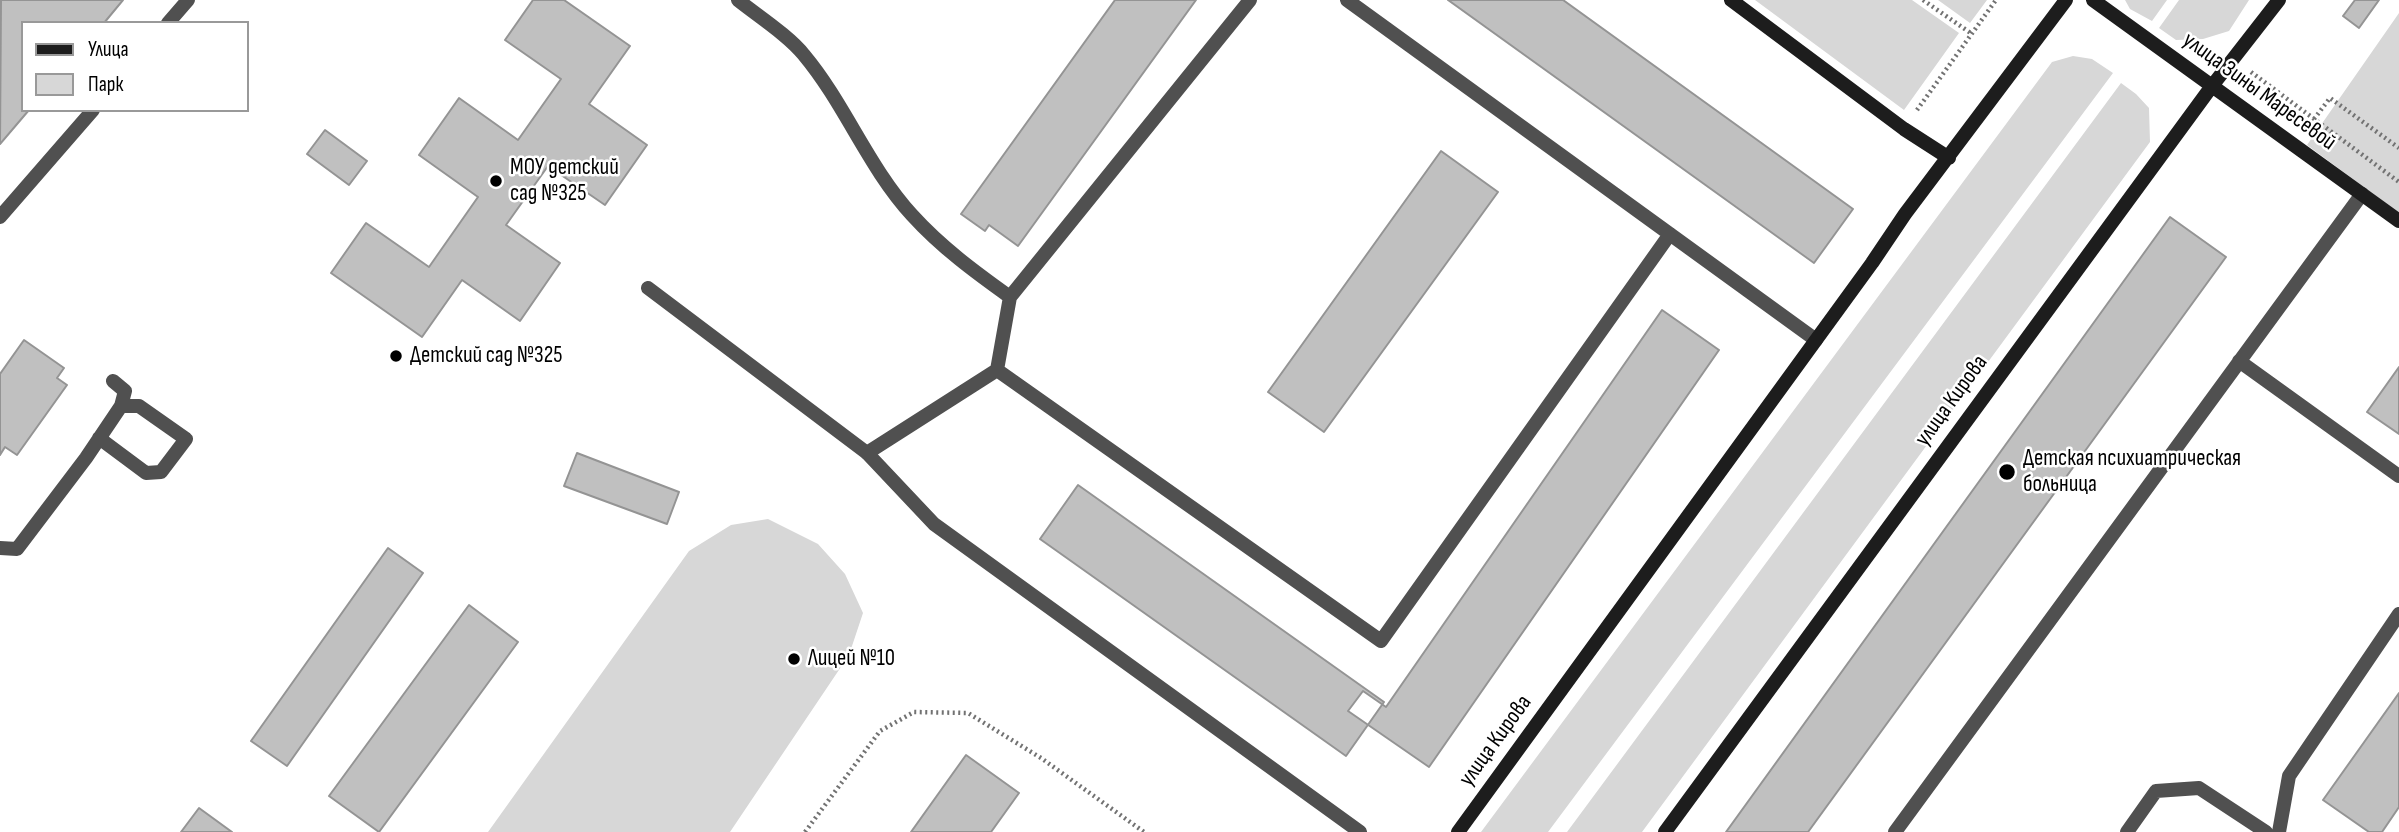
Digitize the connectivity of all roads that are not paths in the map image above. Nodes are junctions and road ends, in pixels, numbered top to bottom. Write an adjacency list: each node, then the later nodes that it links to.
1 (188, 0): 9 (street)
2 (738, 0): 18 (street)
3 (1250, 0): 18 (street)
4 (1347, 0): 16 (street)
5 (1731, 0): 12 (main road)
6 (2066, 0): 12 (main road, улица Кирова)
7 (2093, 0): 10 (main road, улица Зины Маресевой)
8 (2279, 0): 10 (main road, улица Кирова)
9 (170, 21)
10 (2211, 86): 13 (main road, улица Зины Маресевой); 31 (main road, улица Кирова)
11 (91, 112): 14 (street)
12 (1948, 158): 19 (main road, улица Кирова)
13 (2362, 194): 15 (main road, улица Зины Маресевой); 20 (street)
14 (0, 217)
15 (2399, 221)
16 (1670, 234): 19 (street); 21 (street)
17 (648, 288): 25 (street)
18 (1010, 297): 21 (street)
19 (1816, 340): 30 (main road, улица Кирова)
20 (2239, 361): 26 (street); 32 (street)
21 (997, 370): 25 (street)
22 (113, 381): 23 (street)
23 (121, 406): 24 (street); 24 (street)
24 (99, 438): 27 (street)
25 (867, 453): 29 (street)
26 (2399, 476)
27 (0, 548)
28 (2399, 614): 35 (street)
29 (1360, 832)
30 (1458, 832)
31 (1665, 832)
32 (1895, 832)
33 (2127, 832): 34 (street)
34 (2266, 832)
35 (2279, 832)

